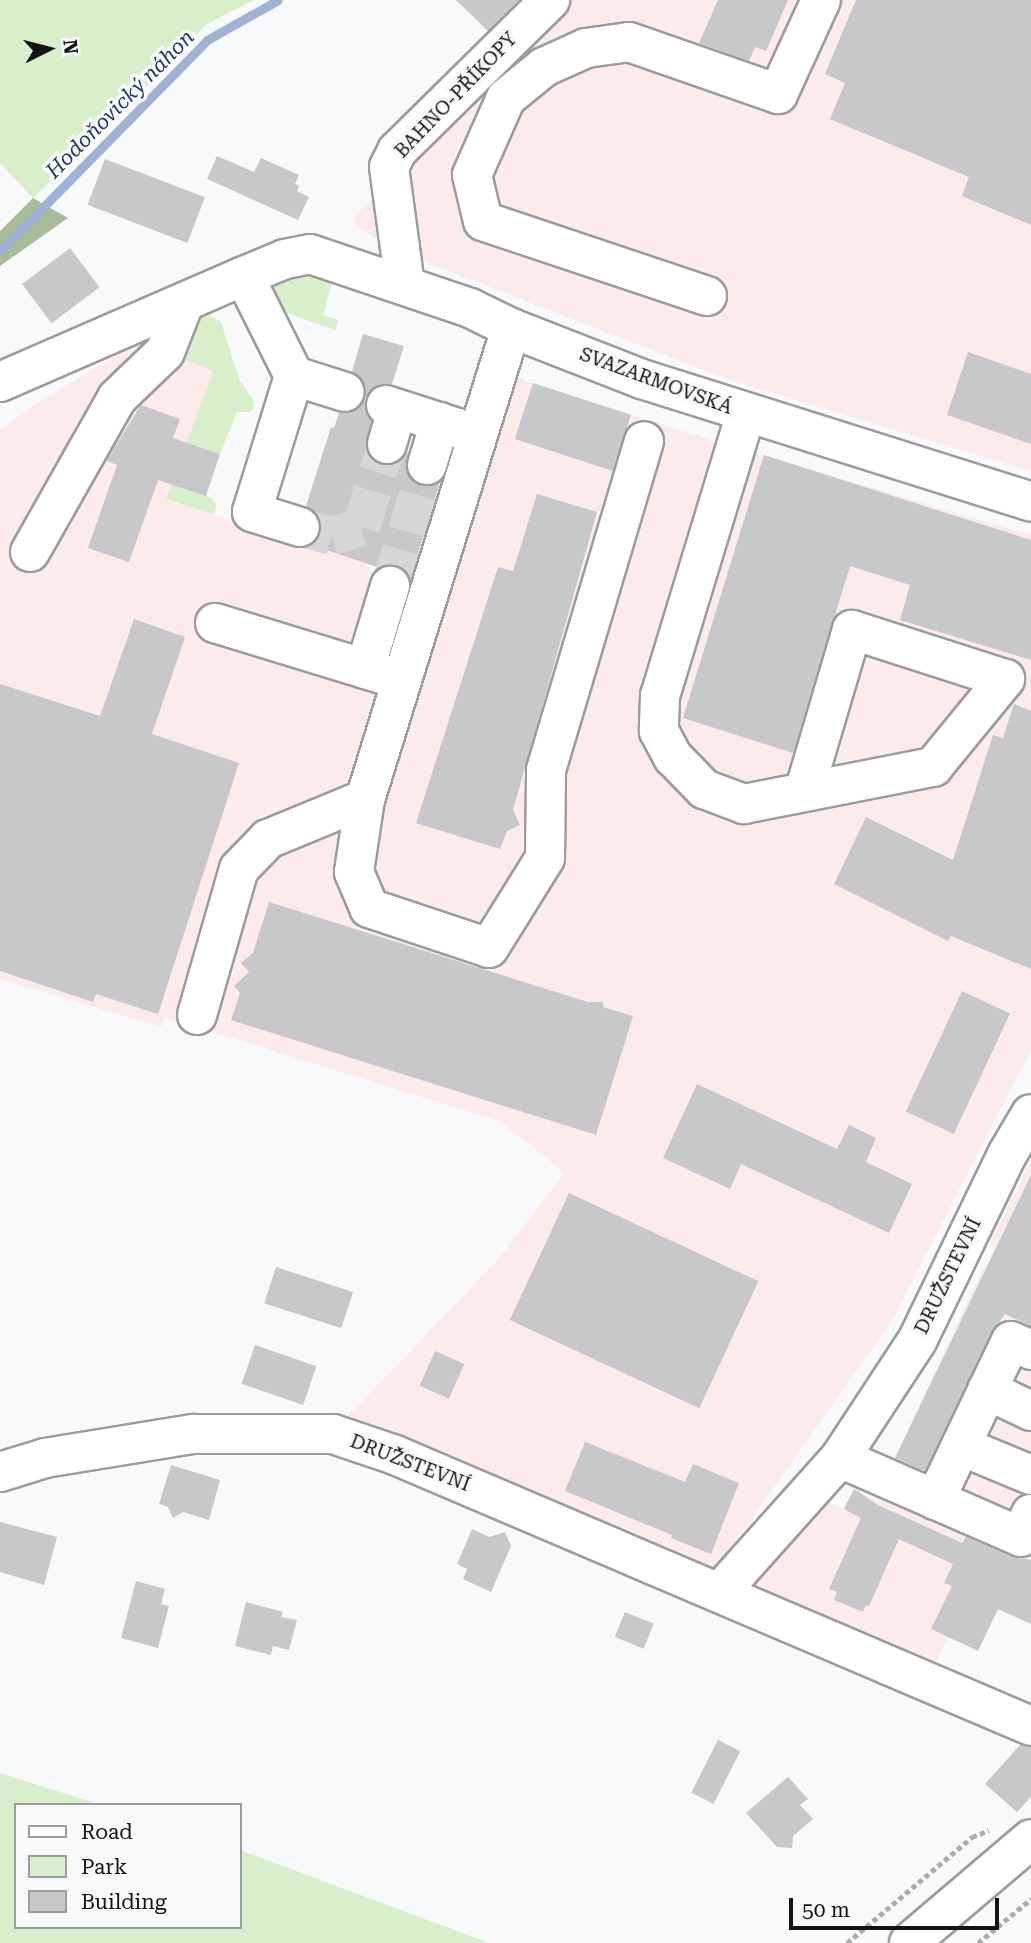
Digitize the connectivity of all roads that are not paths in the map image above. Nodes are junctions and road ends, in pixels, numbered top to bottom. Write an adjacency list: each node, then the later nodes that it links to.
1 (550, 0): 4 (street, BAHNO-PŘÍKOPY)
2 (821, 0): 5 (street)
3 (244, 276): 4 (street, SVAZARMOVSKÁ); 6 (street); 8 (street)
4 (405, 285): 7 (street, SVAZARMOVSKÁ)
5 (707, 296)
6 (184, 303): 9 (street); 19 (street)
7 (511, 328): 11 (street, SVAZARMOVSKÁ); 14 (street)
8 (295, 376): 10 (street); 18 (street)
9 (0, 382)
10 (345, 392)
11 (746, 413): 17 (street, SVAZARMOVSKÁ); 24 (street)
12 (390, 419): 13 (street)
13 (440, 422): 14 (street); 16 (street)
14 (476, 433): 23 (street)
15 (644, 441): 25 (street)
16 (427, 465)
17 (1031, 502)
18 (300, 527)
19 (30, 552)
20 (390, 586): 22 (street)
21 (215, 623): 22 (street)
22 (365, 669): 23 (street)
23 (401, 680): 25 (street)
24 (804, 792): 24 (street)
25 (365, 799): 26 (street)
26 (197, 1016)
27 (1031, 1114): 32 (street, DRUŽSTEVNÍ)
28 (1031, 1350): 29 (street)
29 (987, 1390): 30 (street); 31 (street)
30 (1031, 1411)
31 (961, 1446): 34 (street); 35 (street)
32 (840, 1458): 35 (street); 37 (street, DRUŽSTEVNÍ)
33 (0, 1472): 37 (street, DRUŽSTEVNÍ)
34 (1031, 1475)
35 (935, 1500): 36 (street)
36 (1031, 1514)
37 (720, 1591): 38 (street, DRUŽSTEVNÍ)
38 (1031, 1726)
39 (1031, 1839): 41 (street)
40 (1031, 1875): 42 (street)
41 (909, 1943)
42 (950, 1943)

